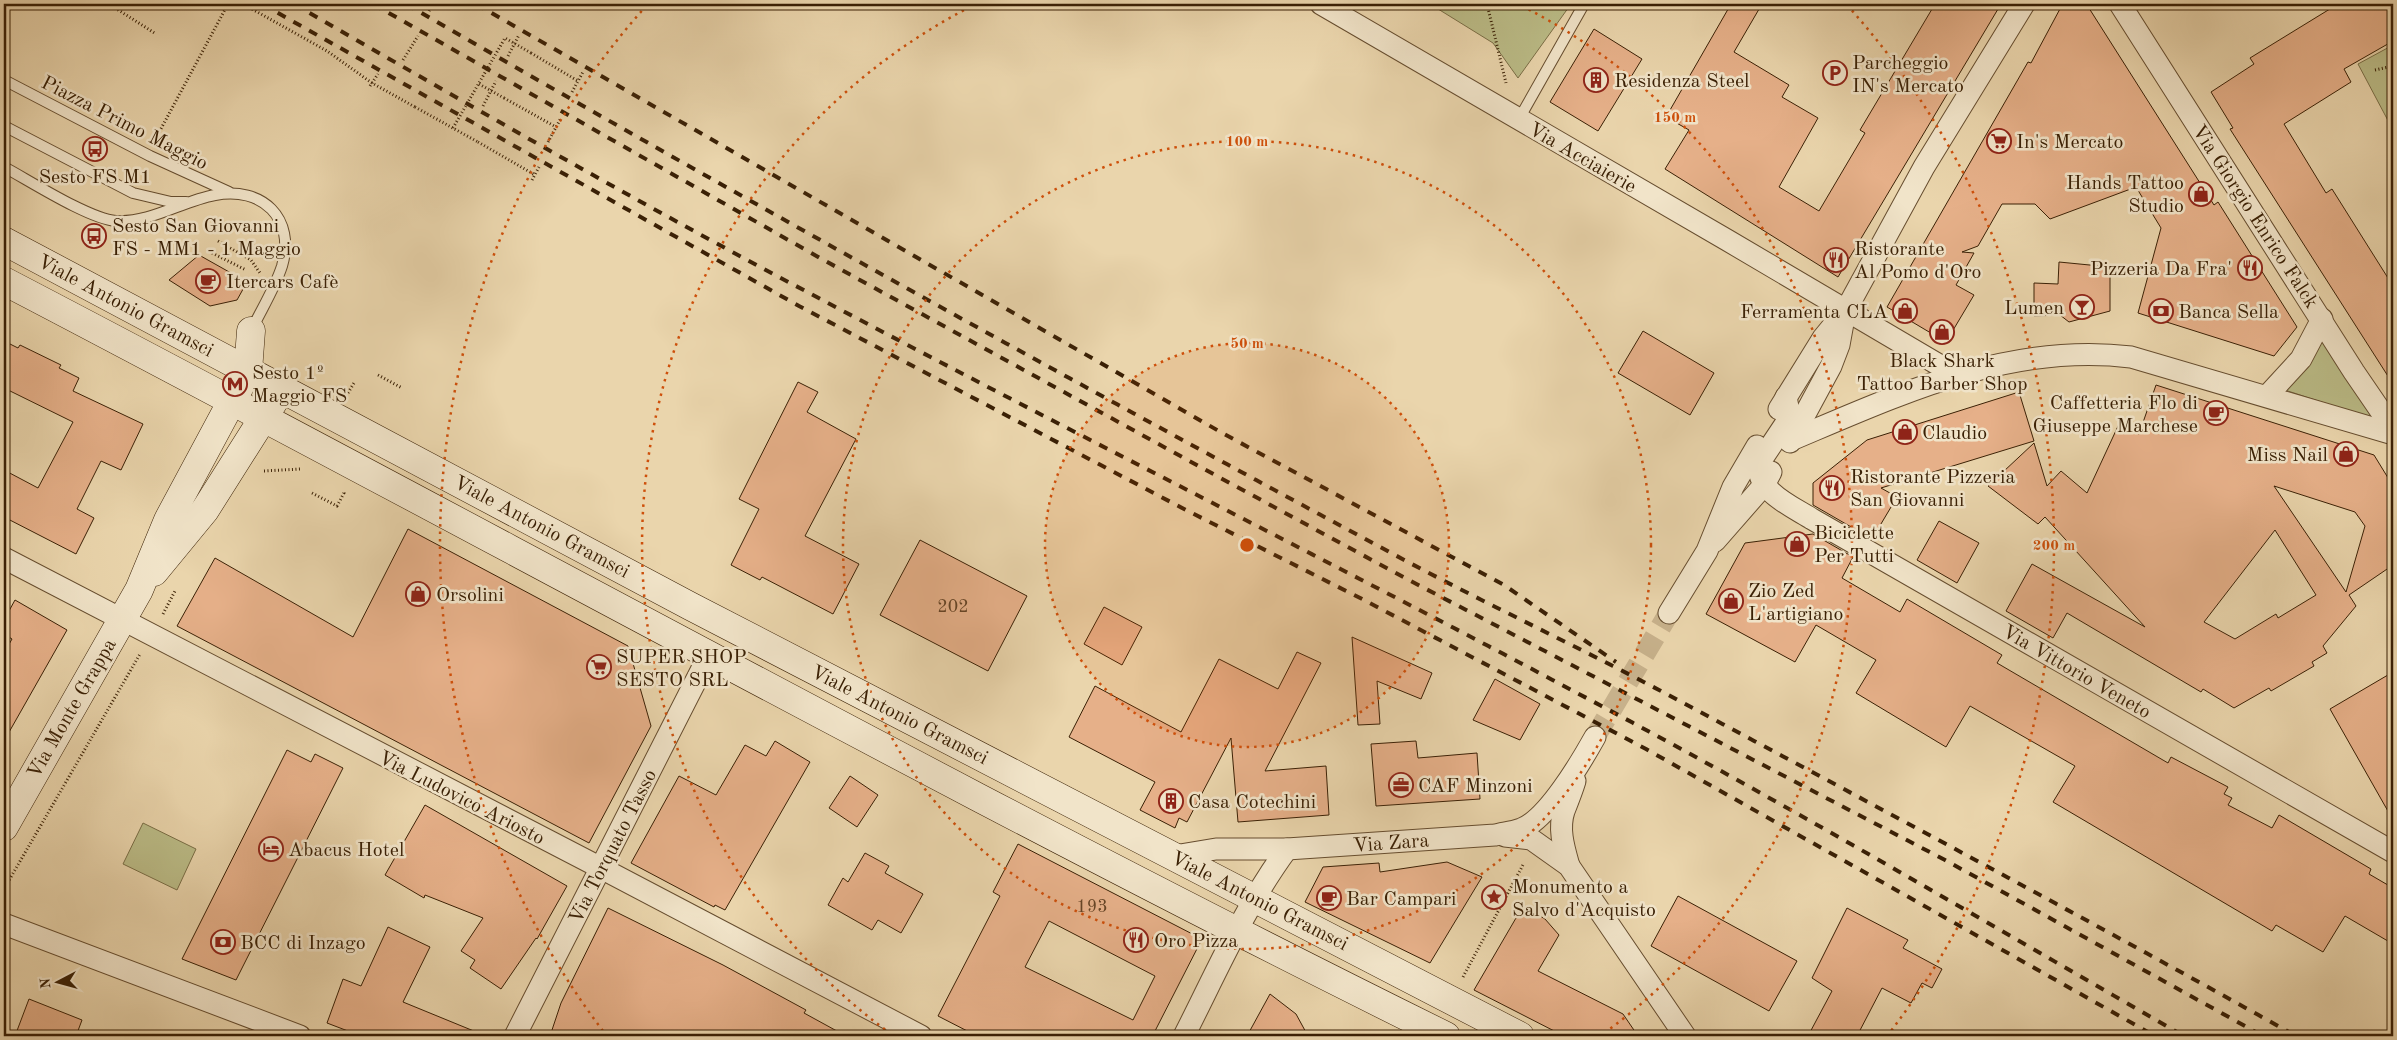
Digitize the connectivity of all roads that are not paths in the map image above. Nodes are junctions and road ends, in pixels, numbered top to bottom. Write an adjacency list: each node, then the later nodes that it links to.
1 (1321, 4): 6 (street, Via Acciaierie)
2 (1584, 4): 6 (lane)
3 (2024, 4): 13 (street)
4 (2120, 4): 14 (street, Via Giorgio Enrico Falck)
5 (4, 80): 9 (lane, Piazza Primo Maggio)
6 (1519, 119): 13 (street, Via Acciaierie)
7 (4, 126): 10 (lane, Piazza Primo Maggio)
8 (4, 167): 10 (lane, Piazza Primo Maggio)
9 (232, 194): 10 (lane, Piazza Primo Maggio); 15 (lane, Piazza Primo Maggio)
10 (194, 202)
11 (4, 241): 16 (main road, Viale Antonio Gramsci)
12 (4, 281): 22 (main road, Viale Antonio Gramsci)
13 (1846, 310): 18 (street, Via Acciaierie); 21 (street); 26 (street)
14 (2322, 319): 20 (street); 24 (street, Via Giorgio Enrico Falck)
15 (250, 331): 16 (main road); 17 (main road)
16 (207, 348): 17 (main road, Viale Antonio Gramsci)
17 (248, 371): 19 (main road, Viale Antonio Gramsci); 22 (main road)
18 (1956, 375): 20 (street); 26 (street)
19 (282, 388): 23 (main road); 40 (main road, Viale Antonio Gramsci)
20 (2267, 396): 25 (street)
21 (1786, 397): 27 (street); 28 (street)
22 (233, 400): 23 (main road, Viale Antonio Gramsci); 30 (main road)
23 (265, 417): 30 (main road); 33 (main road, Viale Antonio Gramsci)
24 (2393, 429)
25 (2393, 434)
26 (1791, 440): 27 (street)
27 (1764, 484): 28 (street); 39 (street, Via Vittorio Veneto)
28 (1707, 551): 31 (street)
29 (4, 558): 32 (street, Via Ludovico Ariosto)
30 (139, 590): 32 (main road, Via Monte Grappa)
31 (1669, 613)
32 (122, 619): 36 (main road, Via Monte Grappa); 42 (street, Via Ludovico Ariosto)
33 (709, 655): 42 (street, Via Torquato Tasso); 45 (main road, Viale Antonio Gramsci)
34 (1595, 738): 35 (street)
35 (1580, 764): 37 (street); 41 (street)
36 (4, 827)
37 (1495, 834): 38 (street, Via Zara); 41 (street)
38 (1287, 849): 40 (street, Via Zara); 43 (street)
39 (2393, 852)
40 (1174, 856): 43 (main road, Viale Antonio Gramsci)
41 (1569, 866): 52 (street)
42 (602, 868): 47 (street, Via Torquato Tasso); 48 (street, Via Ludovico Ariosto)
43 (1255, 898): 45 (street); 51 (main road, Viale Antonio Gramsci)
44 (4, 924): 46 (street)
45 (1236, 932): 49 (street); 50 (main road, Viale Antonio Gramsci)
46 (300, 1036)
47 (515, 1036)
48 (920, 1036)
49 (1184, 1036)
50 (1446, 1036)
51 (1520, 1036)
52 (1685, 1036)

